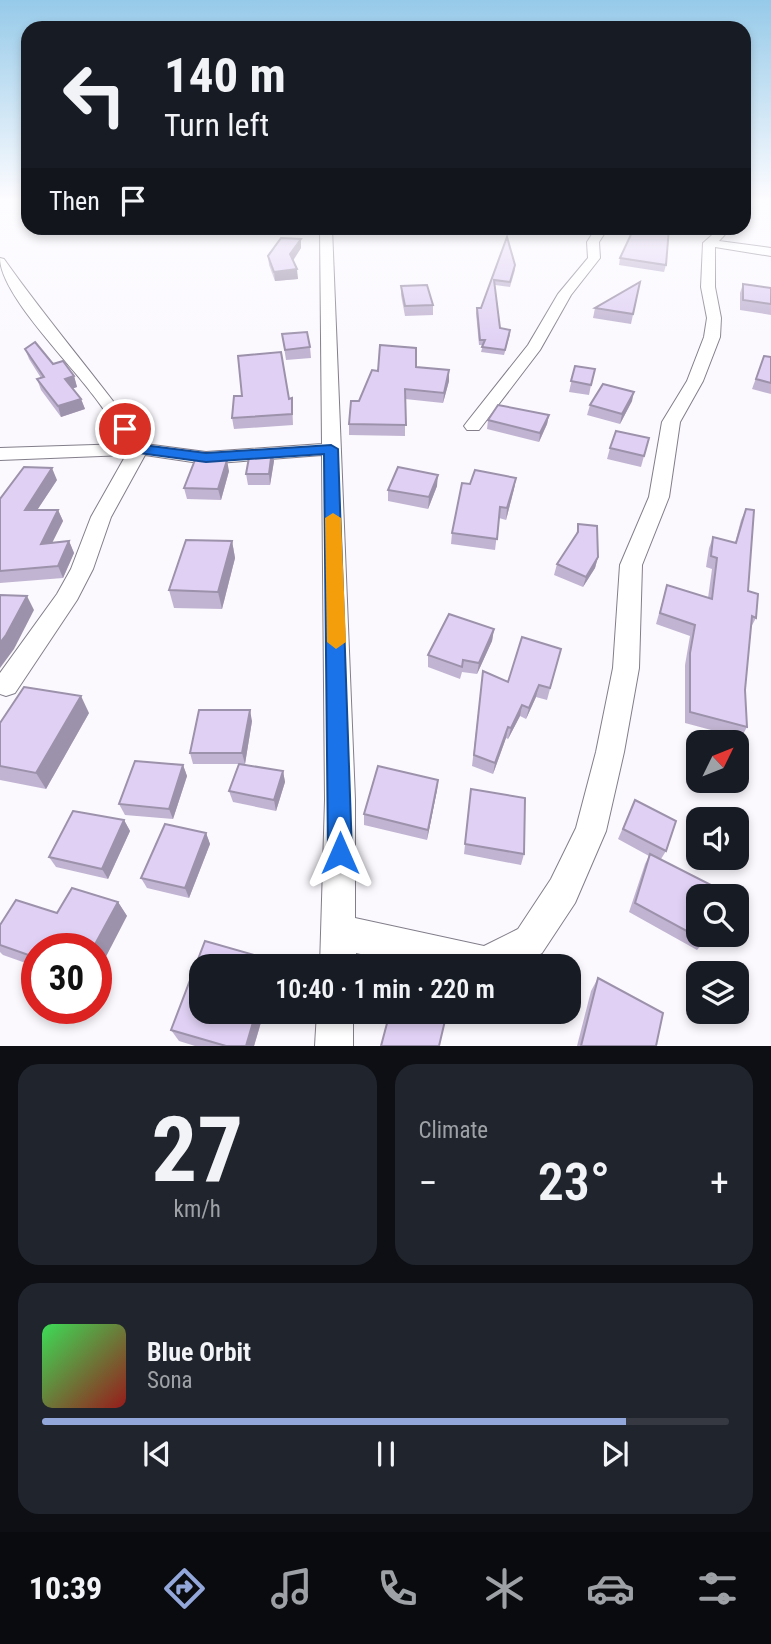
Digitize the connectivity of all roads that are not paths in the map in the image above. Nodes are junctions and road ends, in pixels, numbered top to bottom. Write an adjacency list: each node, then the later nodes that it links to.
1 (326, 247): 7 (street)
2 (592, 247): 5 (street)
3 (716, 247): 10 (street)
4 (0, 262): 6 (street)
5 (472, 426)
6 (139, 449): 7 (street); 8 (street); 9 (street)
7 (331, 449): 10 (street)
8 (0, 454)
9 (6, 684)
10 (338, 949)
11 (335, 1024): 12 (street)
12 (334, 1045)

